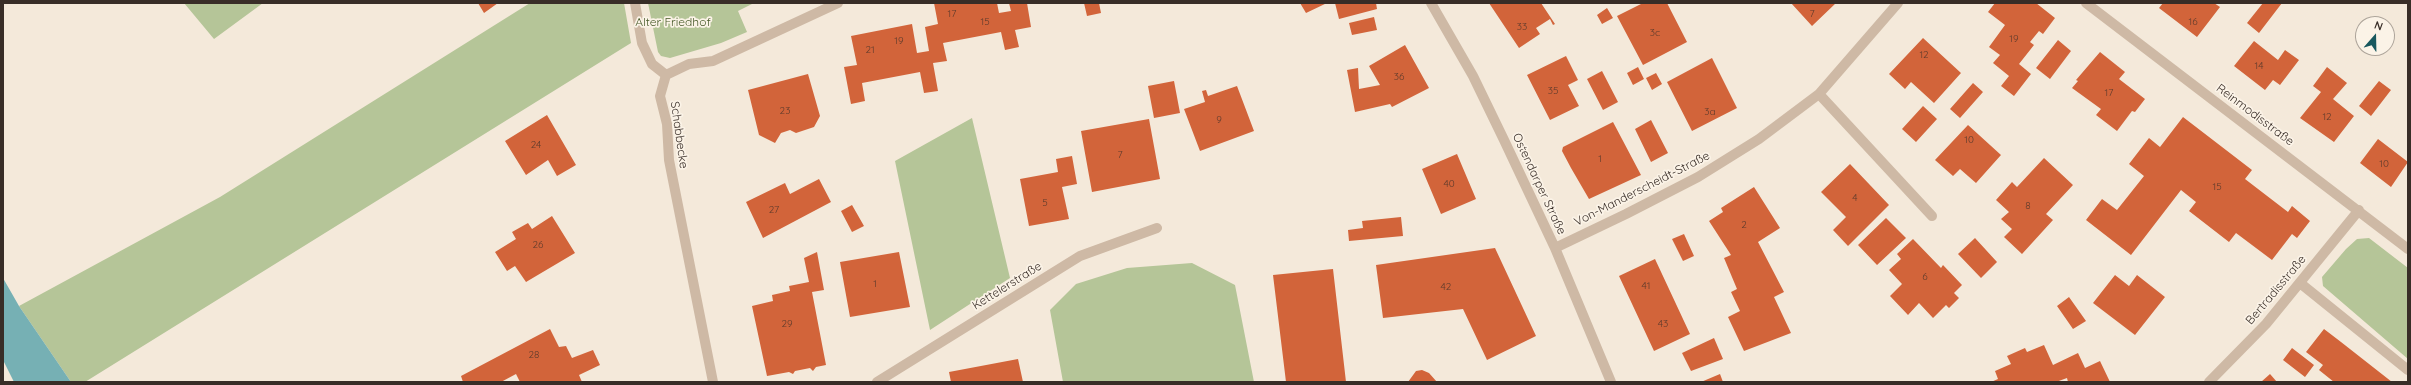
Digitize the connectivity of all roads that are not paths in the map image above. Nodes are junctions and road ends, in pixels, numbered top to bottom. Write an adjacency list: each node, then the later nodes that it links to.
1 (635, 3): 6 (street)
2 (838, 3): 6 (street)
3 (1431, 3): 11 (street, Ostendarper Straße)
4 (1898, 3): 7 (street, Von-Manderscheidt-Straße)
5 (2086, 3): 8 (street, Reinmodisstraße)
6 (666, 75): 15 (street, Schabbecke)
7 (1819, 94): 9 (street); 11 (street, Von-Manderscheidt-Straße)
8 (2359, 210): 12 (street, Reinmodisstraße); 13 (street, Bertradisstraße)
9 (1932, 216)
10 (1158, 228): 16 (street, Kettelerstraße)
11 (1555, 248): 17 (street, Ostendarper Straße)
12 (2408, 249)
13 (2300, 283): 14 (street); 18 (street, Bertradisstraße)
14 (2408, 370)
15 (713, 382)
16 (877, 382)
17 (1611, 382)
18 (2209, 382)

